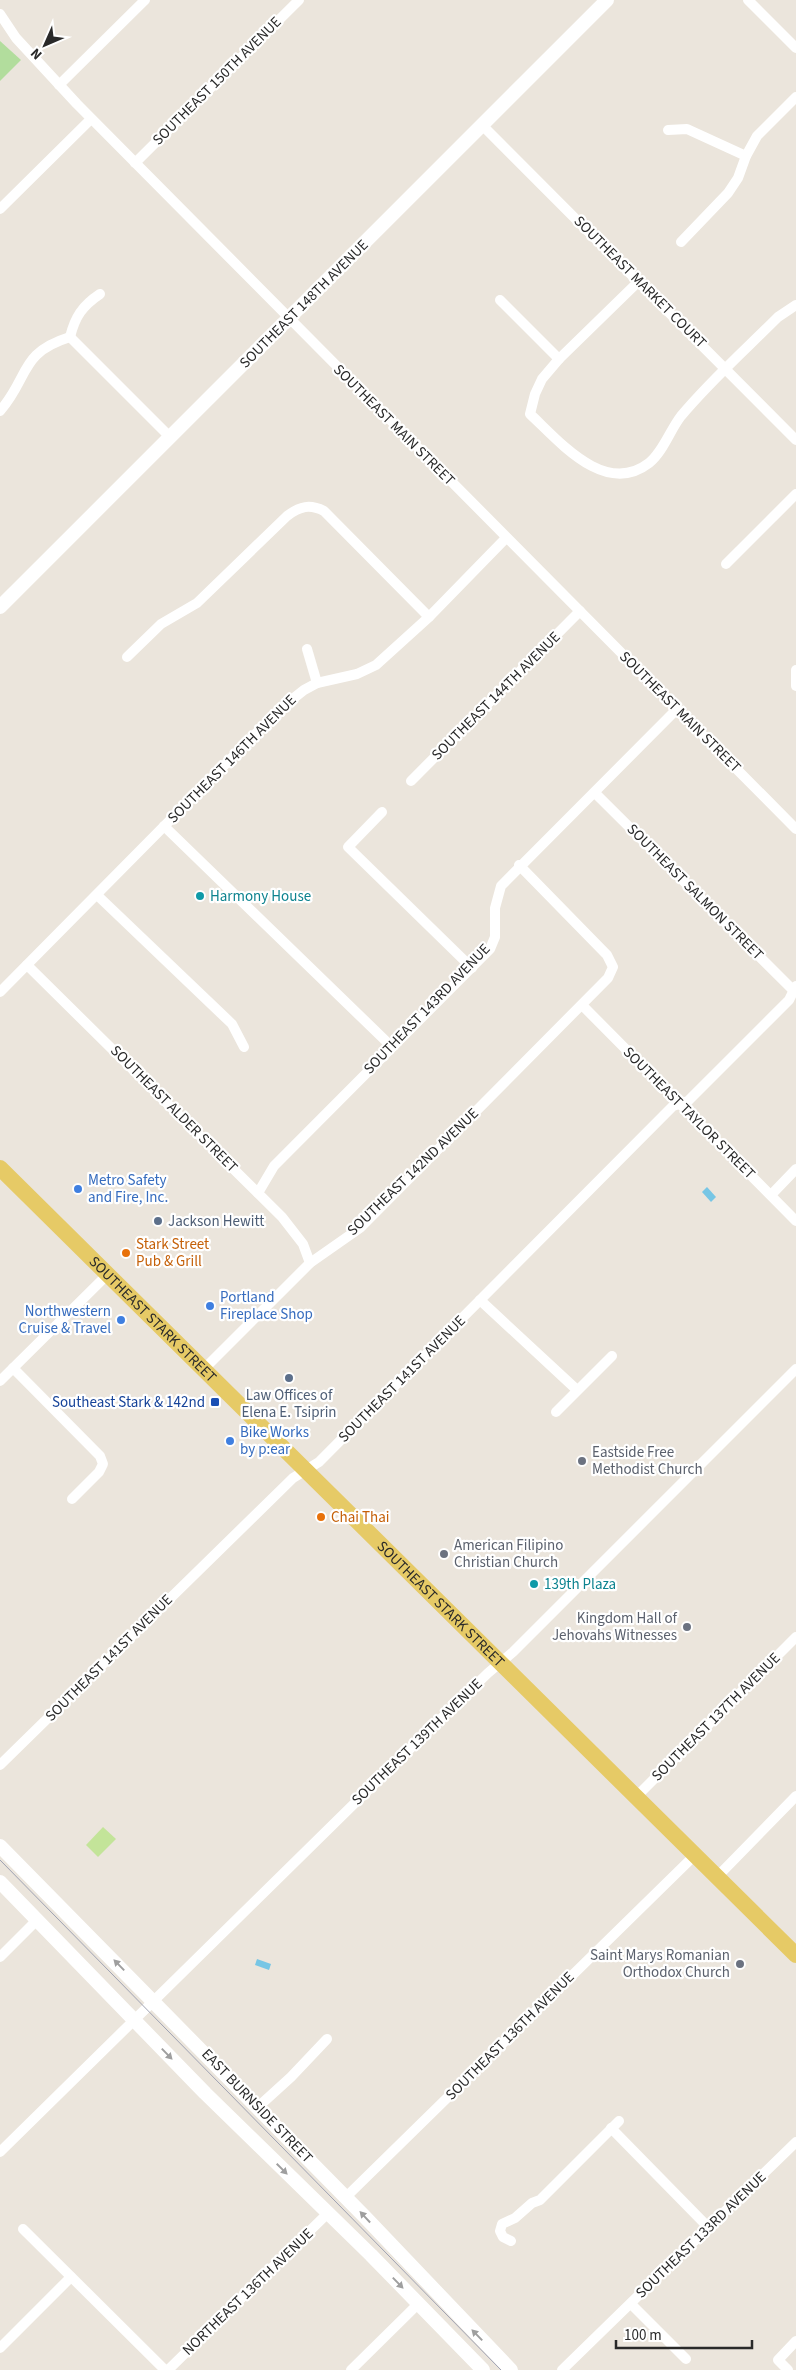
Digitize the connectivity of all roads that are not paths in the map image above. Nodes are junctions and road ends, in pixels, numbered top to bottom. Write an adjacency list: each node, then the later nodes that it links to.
1 (145, 0): 7 (street)
2 (299, 0): 13 (street, SOUTHEAST 150TH AVENUE)
3 (608, 0): 10 (street, SOUTHEAST 148TH AVENUE)
4 (748, 0): 6 (street)
5 (0, 14): 7 (street, SOUTHEAST MAIN STREET)
6 (796, 48)
7 (59, 85): 9 (street, SOUTHEAST MAIN STREET)
8 (796, 97): 12 (street)
9 (91, 119): 13 (street, SOUTHEAST MAIN STREET); 14 (street)
10 (482, 125): 16 (street, SOUTHEAST MARKET COURT); 20 (street, SOUTHEAST 148TH AVENUE)
11 (668, 130): 12 (street)
12 (746, 156): 15 (street)
13 (135, 163): 20 (street, SOUTHEAST MAIN STREET)
14 (0, 210)
15 (680, 242)
16 (640, 281): 22 (street); 23 (street, SOUTHEAST MARKET COURT)
17 (100, 294): 21 (street)
18 (500, 300): 22 (street)
19 (796, 305): 23 (street)
20 (289, 318): 25 (street, SOUTHEAST 148TH AVENUE); 28 (street, SOUTHEAST MAIN STREET)
21 (70, 337): 24 (street); 25 (street)
22 (559, 359): 23 (street)
23 (726, 369): 26 (street, SOUTHEAST MARKET COURT)
24 (0, 411)
25 (170, 438): 30 (street, SOUTHEAST 148TH AVENUE)
26 (796, 440)
27 (796, 494): 29 (street)
28 (506, 538): 31 (street, SOUTHEAST MAIN STREET); 32 (street, SOUTHEAST 146TH AVENUE)
29 (726, 564)
30 (0, 607)
31 (580, 611): 38 (street, SOUTHEAST MAIN STREET); 39 (street, SOUTHEAST 144TH AVENUE)
32 (429, 617): 34 (street); 36 (street, SOUTHEAST 146TH AVENUE)
33 (306, 649): 36 (street)
34 (127, 657)
35 (796, 670): 37 (street)
36 (317, 683): 42 (street, SOUTHEAST 146TH AVENUE)
37 (796, 686)
38 (677, 709): 40 (street, SOUTHEAST 143RD AVENUE); 43 (street, SOUTHEAST MAIN STREET)
39 (411, 781)
40 (595, 793): 44 (street, SOUTHEAST 143RD AVENUE); 48 (street, SOUTHEAST SALMON STREET)
41 (382, 812): 47 (street)
42 (164, 826): 45 (street, SOUTHEAST 146TH AVENUE); 52 (street)
43 (796, 829)
44 (520, 865): 47 (street, SOUTHEAST 143RD AVENUE); 50 (street, SOUTHEAST 142ND AVENUE)
45 (97, 895): 46 (street, SOUTHEAST 146TH AVENUE); 51 (street)
46 (27, 965): 49 (street, SOUTHEAST 146TH AVENUE); 56 (street, SOUTHEAST ALDER STREET)
47 (472, 968): 52 (street, SOUTHEAST 143RD AVENUE)
48 (795, 989): 53 (street, SOUTHEAST 141ST AVENUE)
49 (0, 992)
50 (582, 1005): 53 (street, SOUTHEAST TAYLOR STREET); 59 (street, SOUTHEAST 142ND AVENUE)
51 (244, 1047)
52 (392, 1047): 56 (street, SOUTHEAST 143RD AVENUE)
53 (680, 1104): 57 (street, SOUTHEAST TAYLOR STREET); 61 (street, SOUTHEAST 141ST AVENUE)
54 (0, 1168): 60 (main road, SOUTHEAST STARK STREET)
55 (796, 1169): 57 (street)
56 (258, 1193): 59 (street, SOUTHEAST ALDER STREET)
57 (771, 1195): 58 (street, SOUTHEAST TAYLOR STREET)
58 (796, 1221)
59 (310, 1262): 64 (street, SOUTHEAST 142ND AVENUE)
60 (108, 1274): 63 (street); 64 (main road, SOUTHEAST STARK STREET)
61 (480, 1300): 67 (street); 69 (street, SOUTHEAST 141ST AVENUE)
62 (612, 1356): 67 (street)
63 (14, 1368): 66 (street); 70 (street)
64 (204, 1369): 69 (main road, SOUTHEAST STARK STREET)
65 (796, 1369): 72 (street, SOUTHEAST 139TH AVENUE)
66 (0, 1381)
67 (578, 1390): 68 (street)
68 (556, 1412)
69 (306, 1470): 72 (main road, SOUTHEAST STARK STREET); 73 (street, SOUTHEAST 141ST AVENUE)
70 (72, 1499)
71 (796, 1637): 75 (street, SOUTHEAST 137TH AVENUE)
72 (501, 1662): 75 (main road, SOUTHEAST STARK STREET); 83 (street, SOUTHEAST 139TH AVENUE)
73 (0, 1765)
74 (796, 1796): 78 (street)
75 (636, 1797): 77 (main road, SOUTHEAST STARK STREET)
76 (0, 1846): 83 (street, EAST BURNSIDE STREET, one-way to 76)
77 (695, 1855): 78 (main road, SOUTHEAST STARK STREET); 88 (street, SOUTHEAST 136TH AVENUE)
78 (717, 1876): 81 (main road, SOUTHEAST STARK STREET)
79 (0, 1882): 80 (street, EAST BURNSIDE STREET)
80 (37, 1920): 82 (street); 83 (street, EAST BURNSIDE STREET)
81 (795, 1952)
82 (0, 1957)
83 (143, 2010): 85 (street, EAST BURNSIDE STREET); 87 (street, SOUTHEAST 139TH AVENUE); 89 (street, EAST BURNSIDE STREET, one-way to 89)
84 (327, 2039): 85 (street)
85 (258, 2107): 88 (street, EAST BURNSIDE STREET)
86 (796, 2142): 90 (street, SOUTHEAST 133RD AVENUE)
87 (0, 2152)
88 (346, 2197): 102 (street, EAST BURNSIDE STREET, one-way to 88)
89 (328, 2213): 94 (street, EAST BURNSIDE STREET, one-way to 94); 99 (street, NORTHEAST 136TH AVENUE)
90 (708, 2227): 92 (street); 95 (street, SOUTHEAST 133RD AVENUE)
91 (23, 2229): 93 (street)
92 (511, 2241)
93 (71, 2277): 97 (street); 99 (street)
94 (418, 2304): 100 (street); 101 (street, EAST BURNSIDE STREET)
95 (631, 2304): 98 (street); 103 (street, SOUTHEAST 133RD AVENUE)
96 (796, 2341): 104 (street)
97 (0, 2348)
98 (686, 2359)
99 (167, 2370)
100 (351, 2370)
101 (483, 2370)
102 (511, 2370)
103 (562, 2370)
104 (788, 2370)

